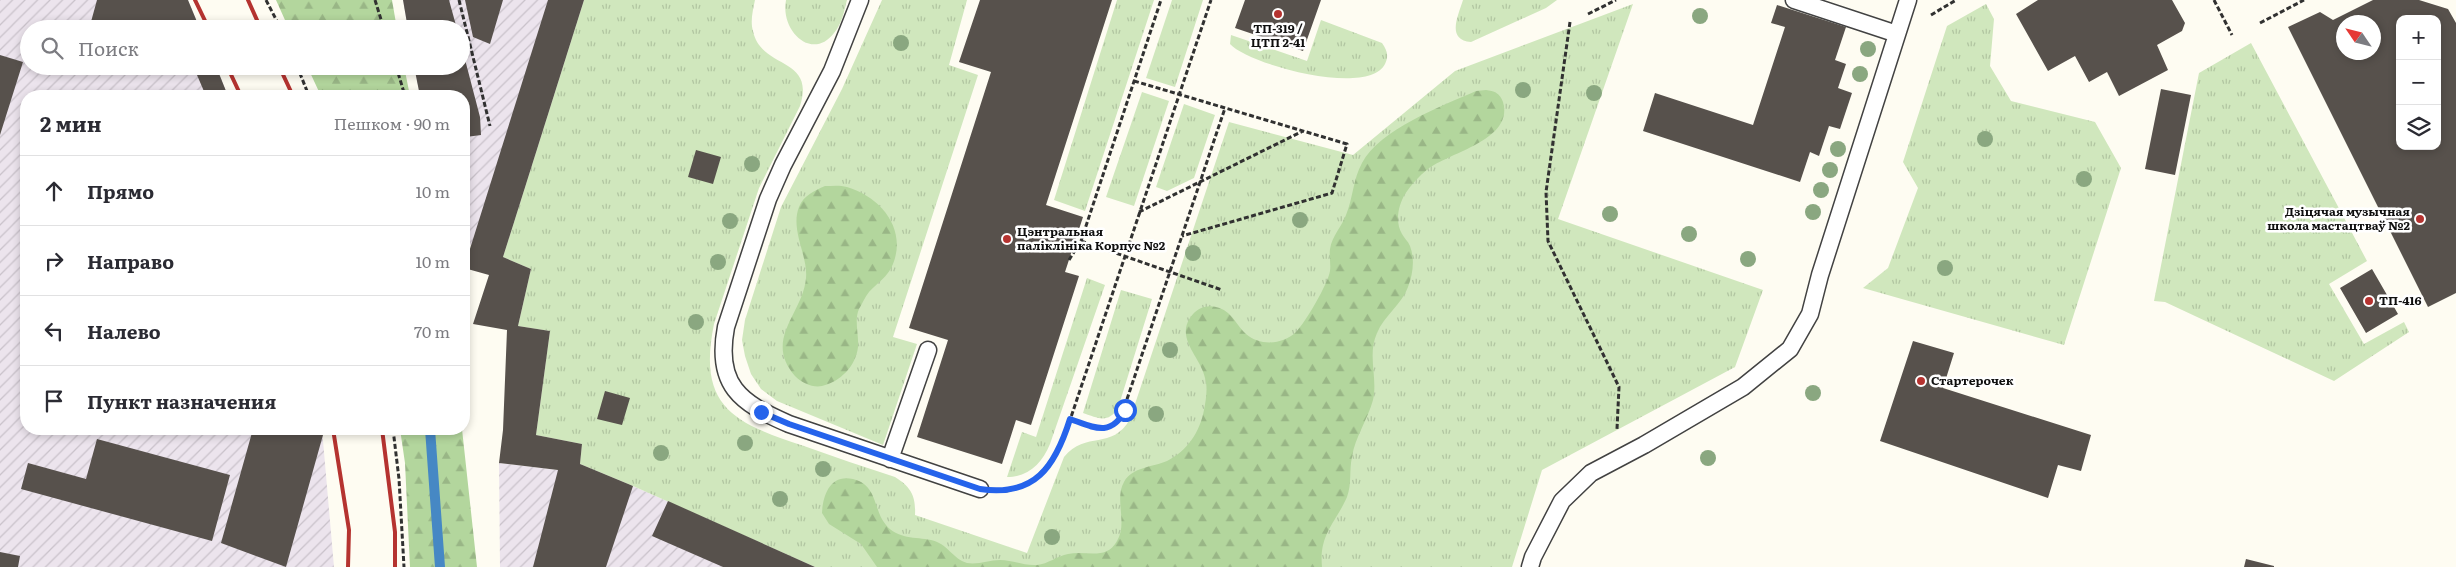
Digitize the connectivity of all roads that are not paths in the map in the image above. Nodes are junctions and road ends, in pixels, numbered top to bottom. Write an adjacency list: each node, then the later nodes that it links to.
1 (860, 0): 6 (lane)
2 (1794, 0): 4 (lane)
3 (1908, 0): 4 (lane)
4 (1897, 34): 8 (lane)
5 (928, 350): 6 (lane)
6 (890, 458): 7 (lane)
7 (980, 489)
8 (1530, 567)

